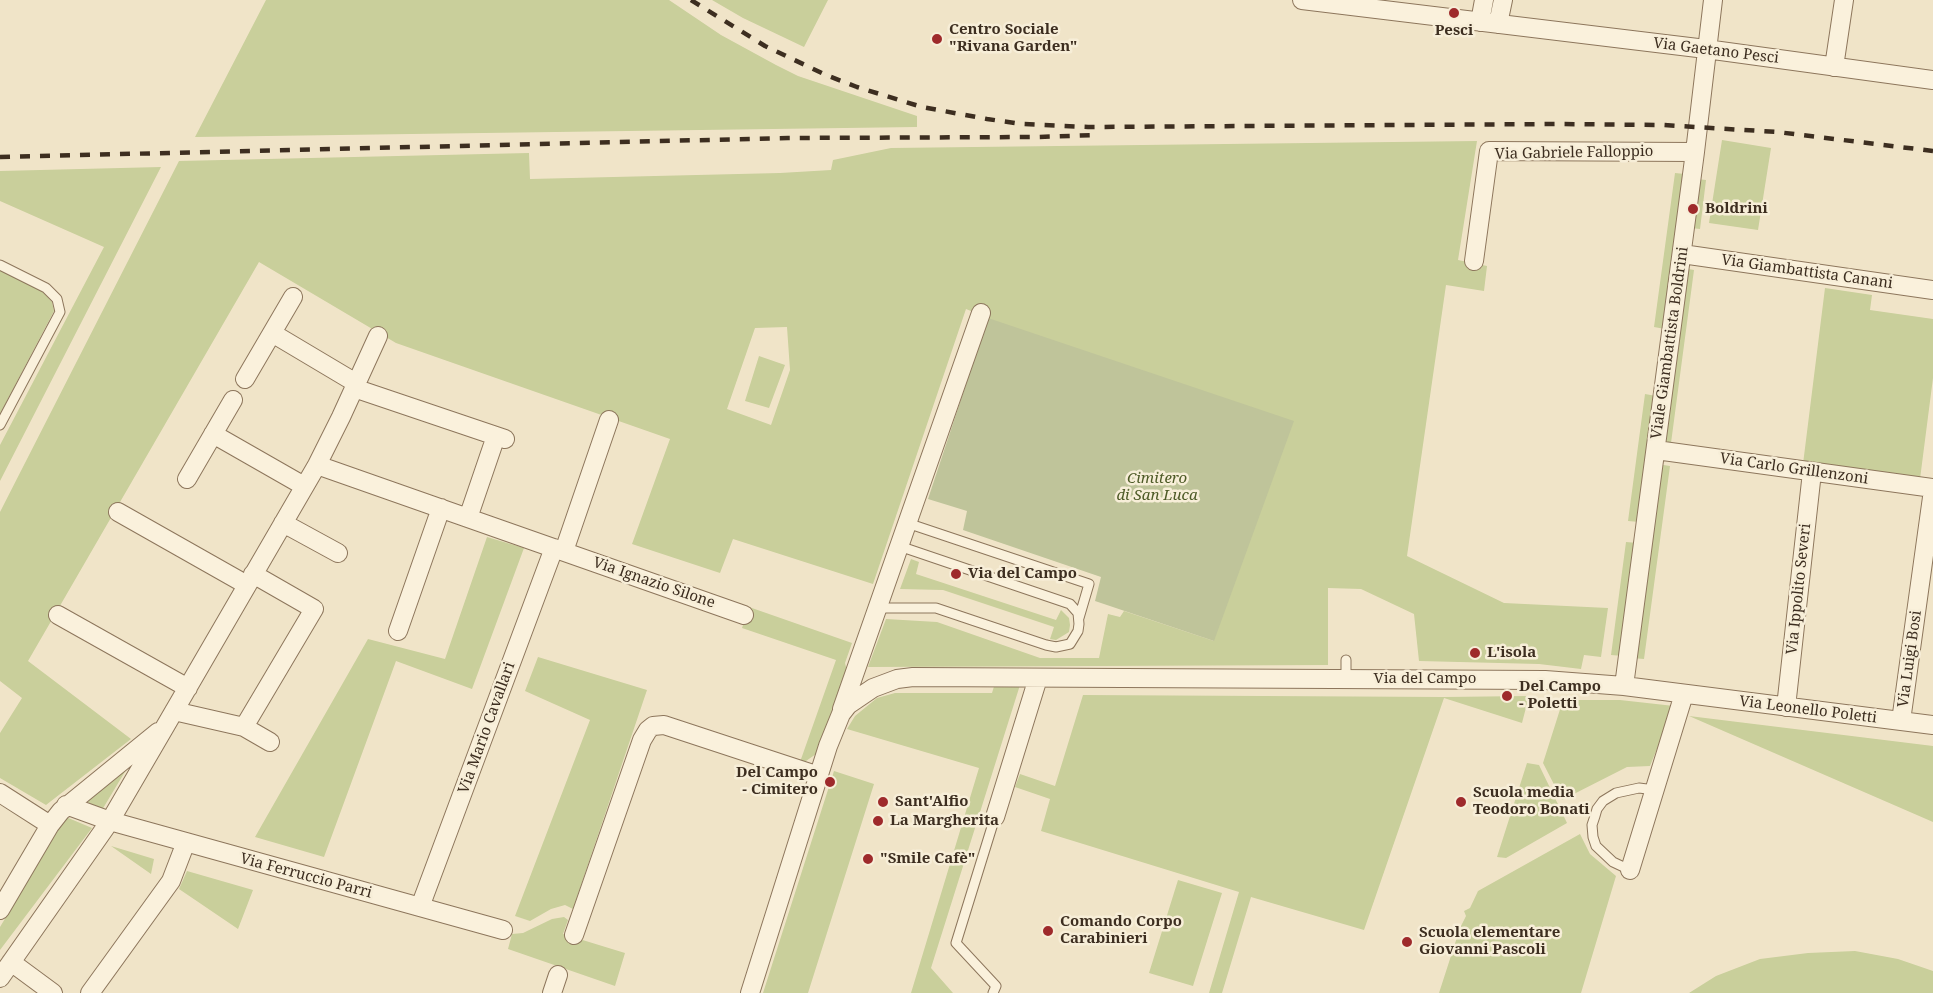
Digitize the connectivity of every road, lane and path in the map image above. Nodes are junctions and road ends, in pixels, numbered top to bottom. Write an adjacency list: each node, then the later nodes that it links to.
1 (1302, 0): 6 (street, Via Gaetano Pesci)
2 (1484, 0): 7 (street)
3 (1503, 0): 7 (street)
4 (1713, 0): 8 (street, Viale Giambattista Boldrini)
5 (1844, 0): 9 (street)
6 (1361, 4): 7 (street, Via Gaetano Pesci)
7 (1489, 23): 8 (street, Via Gaetano Pesci)
8 (1706, 50): 9 (street, Via Gaetano Pesci); 11 (street, Viale Giambattista Boldrini)
9 (1834, 67): 10 (street, Via Gaetano Pesci)
10 (1933, 80)
11 (1695, 152): 12 (street, Viale Giambattista Boldrini); 13 (street, Via Gabriele Falloppio)
12 (1682, 254): 15 (street, Via Giambattista Canani); 26 (street, Viale Giambattista Boldrini)
13 (1474, 261)
14 (0, 265): 24 (lane)
15 (1933, 290)
16 (293, 297): 18 (street)
17 (981, 313): 36 (street, Via del Campo)
18 (272, 333): 20 (street); 21 (street)
19 (378, 336): 21 (street)
20 (245, 380)
21 (355, 385): 27 (street); 34 (street)
22 (233, 400): 25 (street)
23 (609, 420): 38 (street)
24 (0, 425)
25 (213, 434): 29 (street); 30 (street)
26 (1656, 450): 28 (street, Via Carlo Grillenzoni); 49 (street, Viale Giambattista Boldrini)
27 (316, 465): 30 (street); 32 (street, Via Ignazio Silone)
28 (1812, 471): 31 (street, Via Carlo Grillenzoni); 52 (street, Via Ippolito Severi)
29 (187, 479)
30 (304, 486): 35 (street)
31 (1933, 489): 55 (street, Via Luigi Bosi)
32 (441, 508): 34 (street, Via Ignazio Silone); 45 (street)
33 (118, 512): 40 (street)
34 (468, 518): 38 (street, Via Ignazio Silone)
35 (283, 523): 39 (street); 40 (street)
36 (907, 523): 37 (street, Via del Campo); 44 (lane)
37 (899, 546): 41 (street, Via del Campo); 44 (lane)
38 (559, 550): 43 (street, Via Ignazio Silone); 68 (street, Via Mario Cavallari)
39 (338, 553)
40 (250, 580): 50 (street); 57 (street)
41 (878, 608): 44 (lane); 53 (street, Via del Campo)
42 (58, 615): 50 (street)
43 (744, 615)
44 (1079, 618)
45 (398, 631)
46 (1346, 660): 48 (lane)
47 (1038, 678): 48 (street, Via del Campo); 53 (street, Via del Campo); 63 (street)
48 (1346, 679): 49 (street, Via del Campo)
49 (1624, 686): 51 (street, Via Leonello Poletti)
50 (188, 688): 54 (street)
51 (1684, 694): 52 (street, Via Leonello Poletti); 60 (street)
52 (1786, 707): 55 (street, Via Leonello Poletti)
53 (841, 714): 59 (street, Via del Campo)
54 (170, 718): 57 (street); 62 (street); 64 (street)
55 (1901, 721): 56 (street, Via Leonello Poletti)
56 (1933, 725)
57 (244, 727): 58 (street)
58 (270, 742)
59 (819, 776): 71 (street); 78 (street, Via del Campo)
60 (1655, 790): 67 (street); 67 (lane)
61 (0, 792): 65 (street)
62 (66, 805): 64 (street, Via Ferruccio Parri); 65 (street)
63 (995, 817): 79 (lane)
64 (110, 821): 66 (street, Via Ferruccio Parri); 72 (street)
65 (50, 825): 69 (street)
66 (186, 842): 68 (street, Via Ferruccio Parri); 76 (street)
67 (1630, 870)
68 (420, 907): 70 (street, Via Ferruccio Parri)
69 (0, 910)
70 (503, 930)
71 (574, 935)
72 (11, 962): 74 (street); 75 (street)
73 (558, 975): 77 (street)
74 (0, 978)
75 (53, 993)
76 (90, 993)
77 (552, 993)
78 (750, 993)
79 (993, 993)

